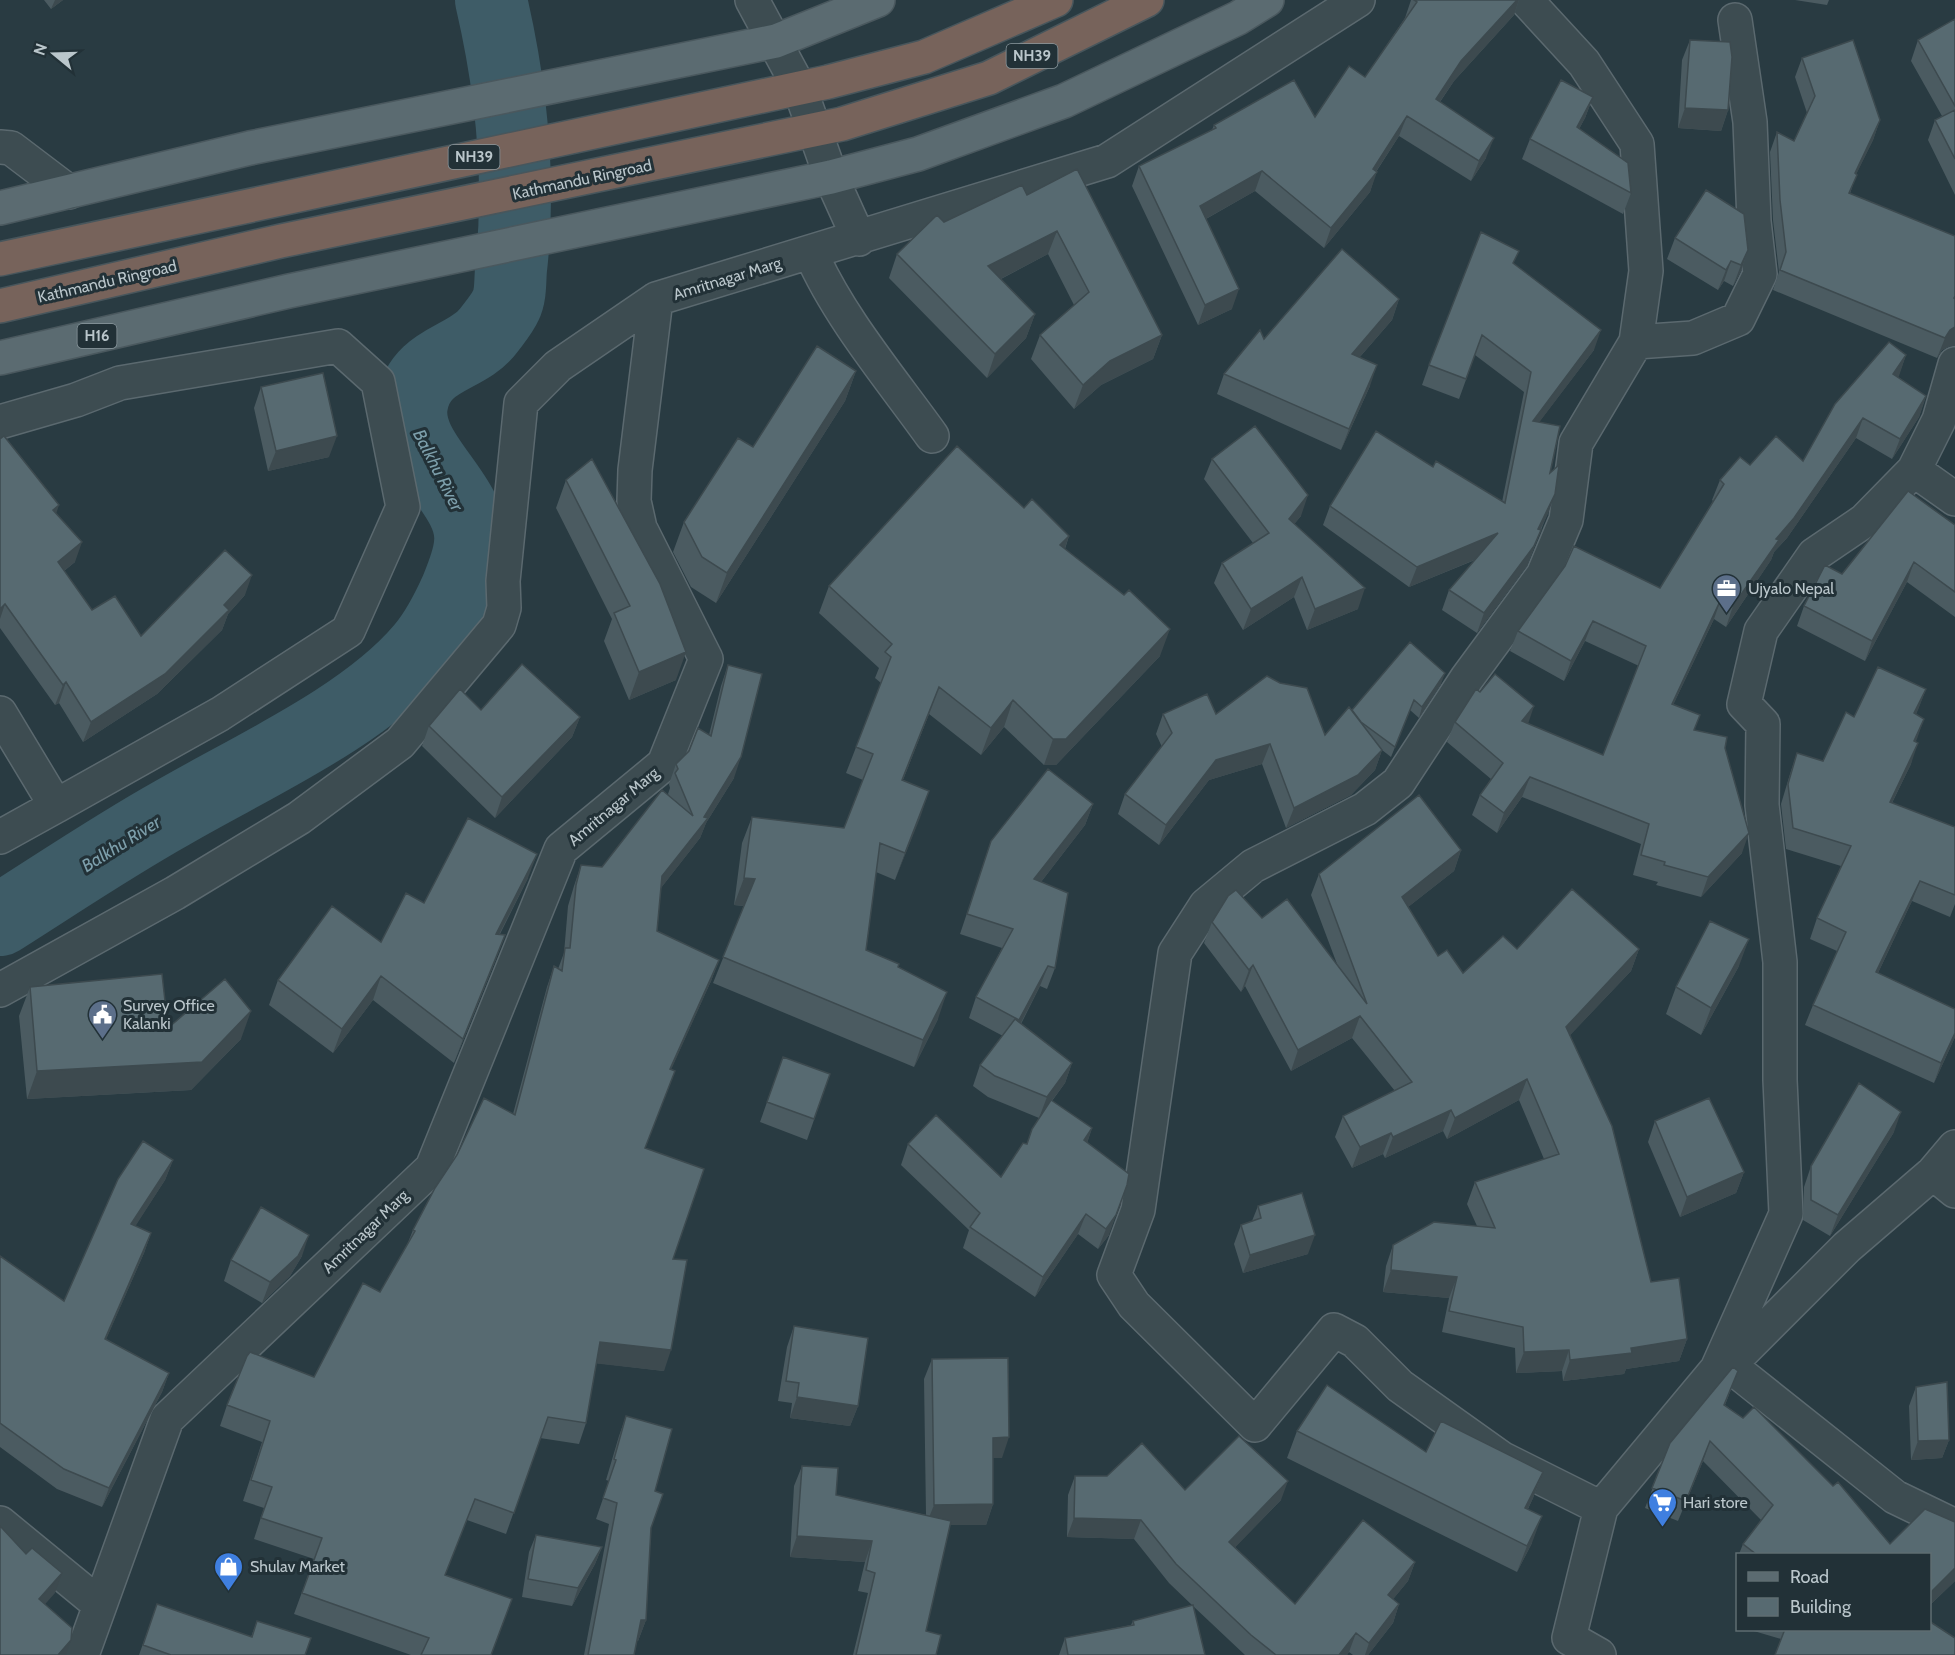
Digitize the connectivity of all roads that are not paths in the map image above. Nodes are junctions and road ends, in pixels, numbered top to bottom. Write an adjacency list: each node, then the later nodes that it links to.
1 (752, 0): 9 (street)
2 (878, 0): 9 (main road)
3 (1056, 0): 10 (highway, NH39)
4 (1147, 0): 11 (highway, Kathmandu Ringroad / NH39)
5 (1267, 0): 13 (main road)
6 (1358, 0): 16 (street, Amritnagar Marg)
7 (1526, 0): 21 (street)
8 (1735, 20): 21 (street)
9 (777, 41): 10 (street); 14 (main road)
10 (800, 89): 11 (street); 18 (highway, NH39)
11 (815, 129): 13 (street); 20 (highway, Kathmandu Ringroad / NH39)
12 (0, 147): 14 (street)
13 (831, 177): 16 (street); 22 (main road, H16)
14 (69, 192): 15 (main road)
15 (0, 208)
16 (859, 239): 17 (street, Amritnagar Marg)
17 (811, 253): 19 (street, Amritnagar Marg); 25 (street)
18 (0, 259)
19 (656, 299): 31 (street); 39 (street, Amritnagar Marg)
20 (0, 306)
21 (1636, 342): 36 (street)
22 (0, 358)
23 (1955, 364): 26 (street)
24 (0, 422): 29 (street)
25 (932, 436)
26 (1914, 470): 27 (street); 35 (street)
27 (1955, 499)
28 (0, 712): 29 (street)
29 (56, 806): 30 (street)
30 (0, 837)
31 (0, 990)
32 (1955, 1147): 33 (street)
33 (1944, 1182): 34 (street)
34 (1729, 1365): 35 (street); 38 (street)
35 (1655, 1446): 36 (street)
36 (1601, 1508): 40 (street)
37 (0, 1523): 39 (street)
38 (1955, 1526)
39 (100, 1605): 41 (street, Amritnagar Marg)
40 (1563, 1646): 42 (street)
41 (82, 1655)
42 (1599, 1655)

